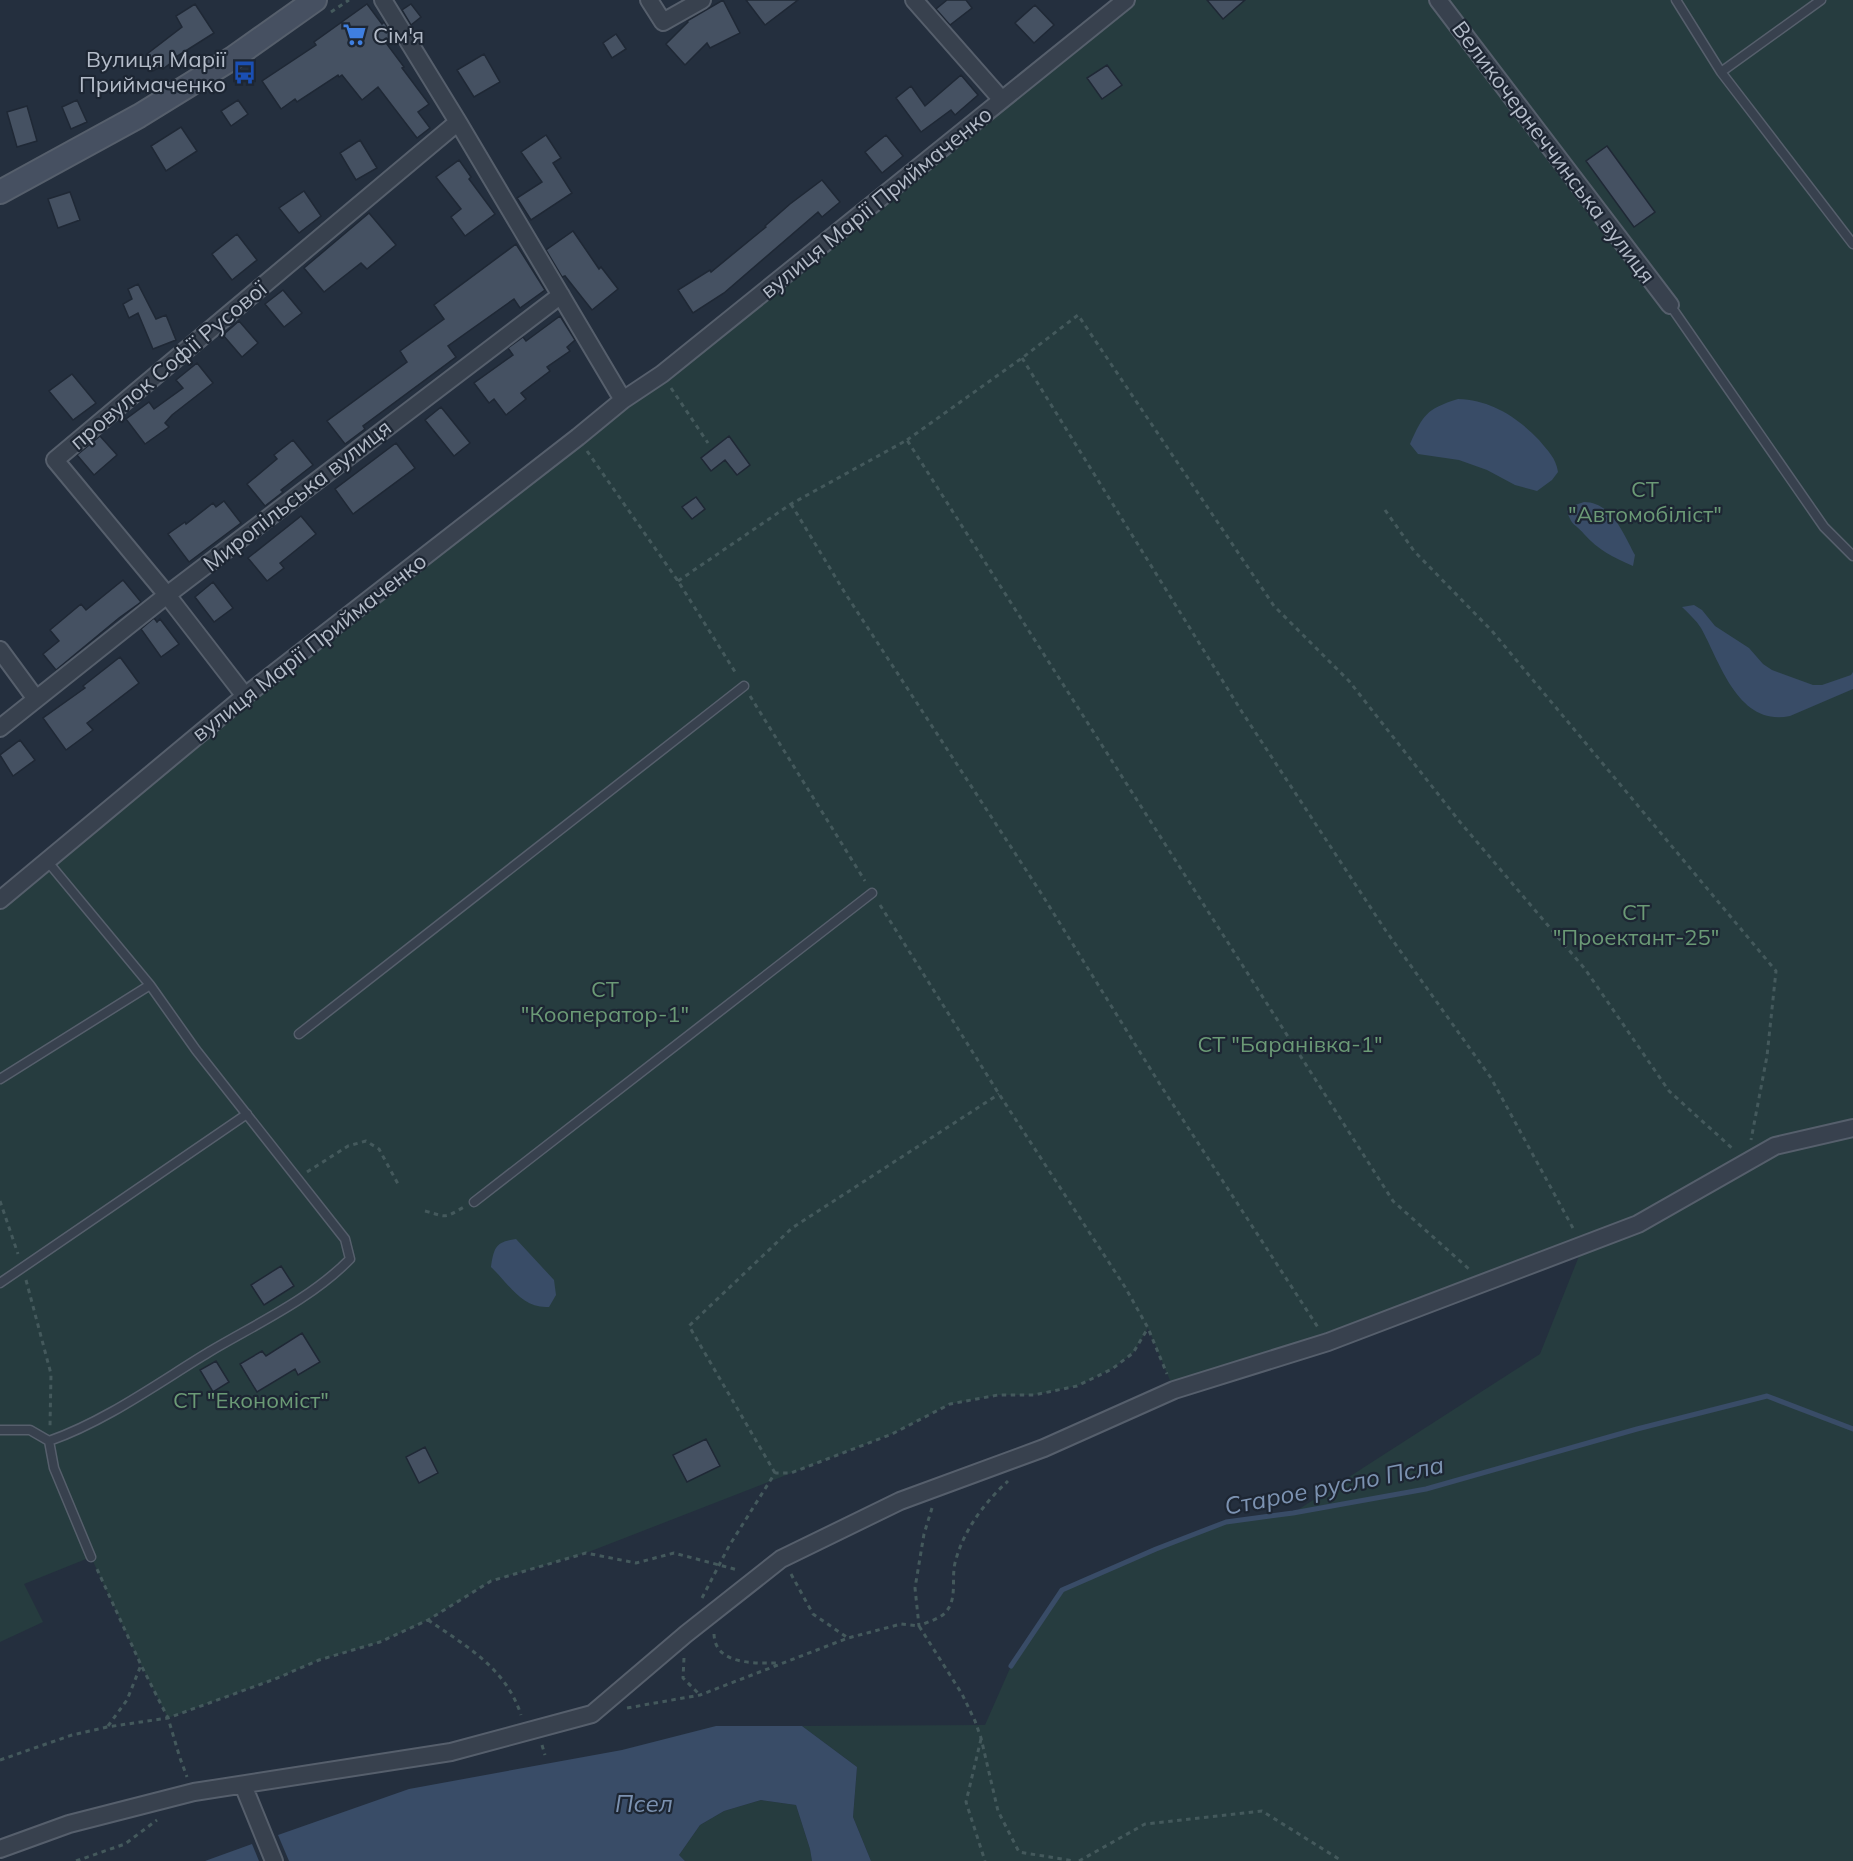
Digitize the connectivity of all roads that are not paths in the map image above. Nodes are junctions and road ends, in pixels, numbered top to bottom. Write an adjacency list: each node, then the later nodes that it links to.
1 (315, 0): 13 (main road)
2 (383, 0): 12 (street)
3 (649, 0): 4 (street)
4 (702, 0)
5 (914, 0): 11 (street)
6 (1126, 0): 11 (street, вулиця Марії Приймаченко)
7 (1437, 0): 16 (street, Великочернеччинська вулиця)
8 (1676, 0): 10 (lane)
9 (1821, 0): 10 (lane)
10 (1722, 72): 14 (lane)
11 (1002, 100): 17 (street, вулиця Марії Приймаченко)
12 (458, 122): 15 (street); 19 (street, провулок Софії Русової)
13 (0, 192)
14 (1853, 244)
15 (561, 294): 17 (street); 19 (street, Миропільська вулиця)
16 (1670, 304): 18 (lane)
17 (623, 400): 22 (street, вулиця Марії Приймаченко)
18 (1853, 556)
19 (167, 596): 22 (street, провулок Софії Русової); 23 (street, Миропільська вулиця)
20 (0, 650): 23 (street)
21 (744, 686): 29 (lane)
22 (245, 696): 25 (street, вулиця Марії Приймаченко)
23 (36, 699): 24 (street, Миропільська вулиця)
24 (0, 728)
25 (48, 862): 27 (street, вулиця Марії Приймаченко); 28 (lane)
26 (872, 892): 34 (lane)
27 (0, 900)
28 (150, 985): 30 (lane); 31 (lane)
29 (299, 1034)
30 (0, 1079)
31 (247, 1114): 35 (lane); 37 (lane)
32 (1845, 1130): 33 (street); 39 (street)
33 (1853, 1142)
34 (474, 1202)
35 (0, 1283)
36 (0, 1430): 37 (lane)
37 (49, 1441): 38 (lane)
38 (91, 1557)
39 (243, 1785): 40 (street); 41 (street)
40 (0, 1849)
41 (274, 1861)

